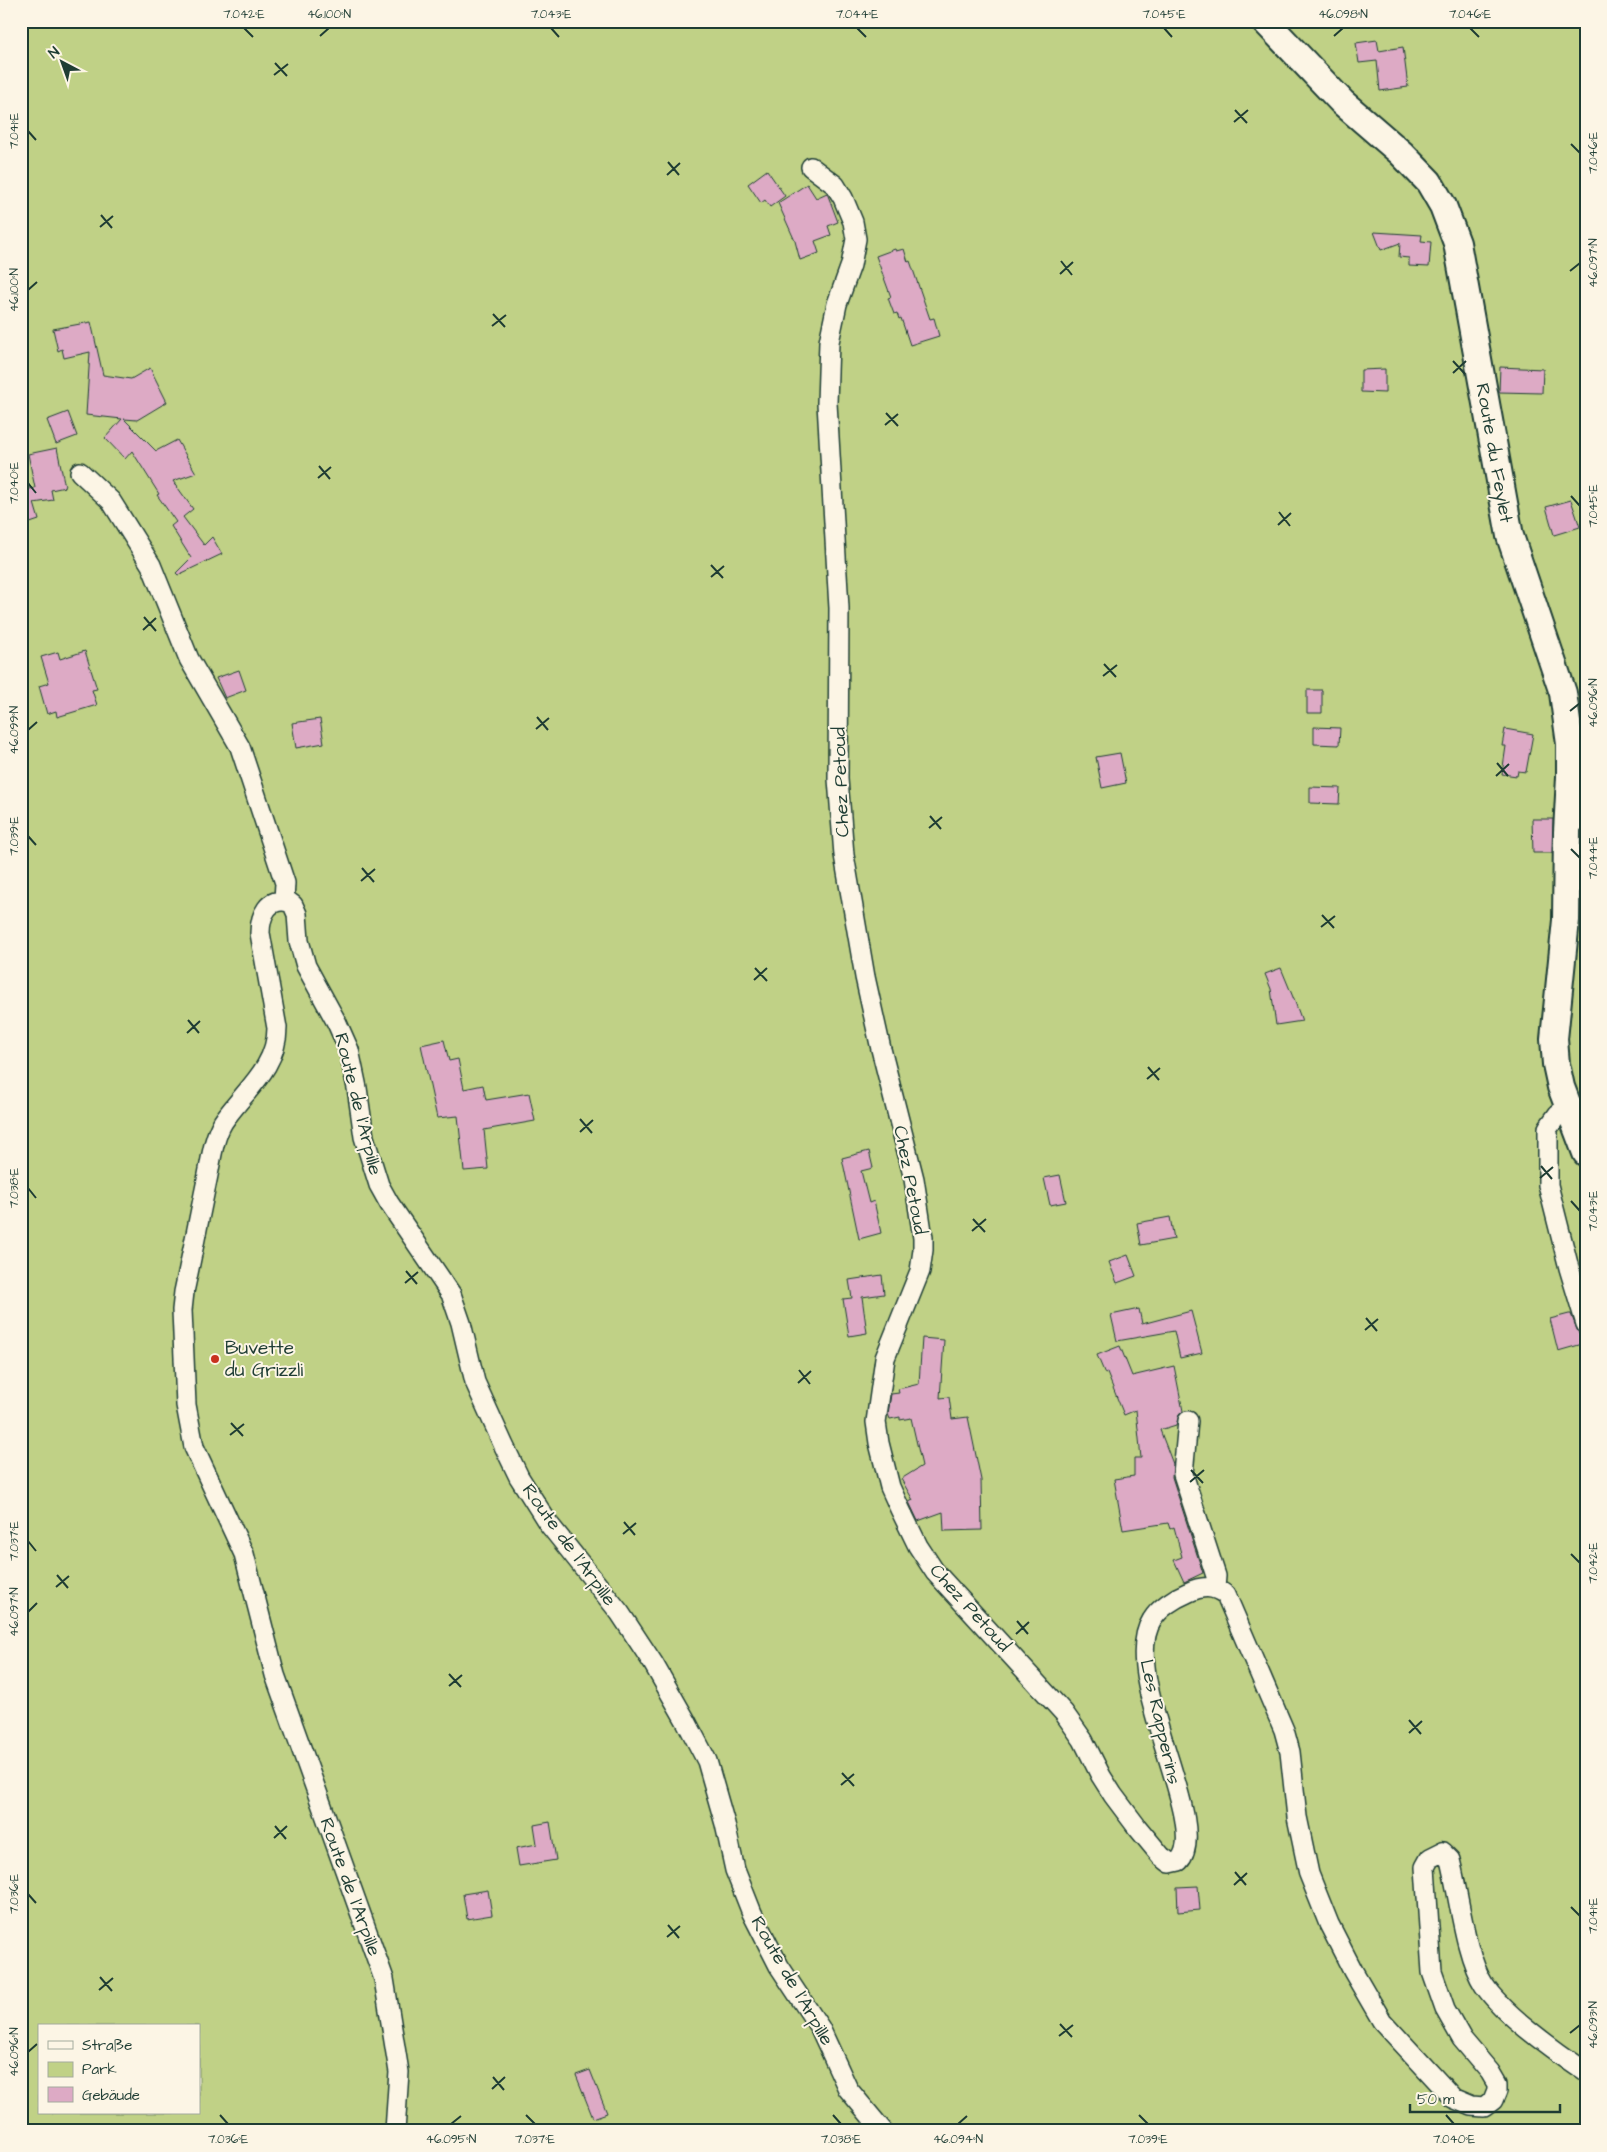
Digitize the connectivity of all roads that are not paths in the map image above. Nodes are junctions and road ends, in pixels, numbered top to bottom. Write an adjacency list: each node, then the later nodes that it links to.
1 (1265, 21): 5 (street, Route du Feylet)
2 (811, 167): 13 (street, Chez Petoud)
3 (80, 472): 6 (street)
4 (1586, 768): 5 (street)
5 (1566, 832): 7 (street, Route du Feylet)
6 (284, 900): 15 (street, Route de l'Arpille); 16 (street, Route de l'Arpille)
7 (1579, 1129): 8 (street)
8 (1569, 1268): 9 (street); 10 (street)
9 (1586, 1287)
10 (1586, 1324)
11 (1188, 1421): 12 (street)
12 (1214, 1588): 13 (street, Les Rapperins); 14 (street)
13 (1174, 1864)
14 (1586, 2072)
15 (395, 2131)
16 (883, 2131)

